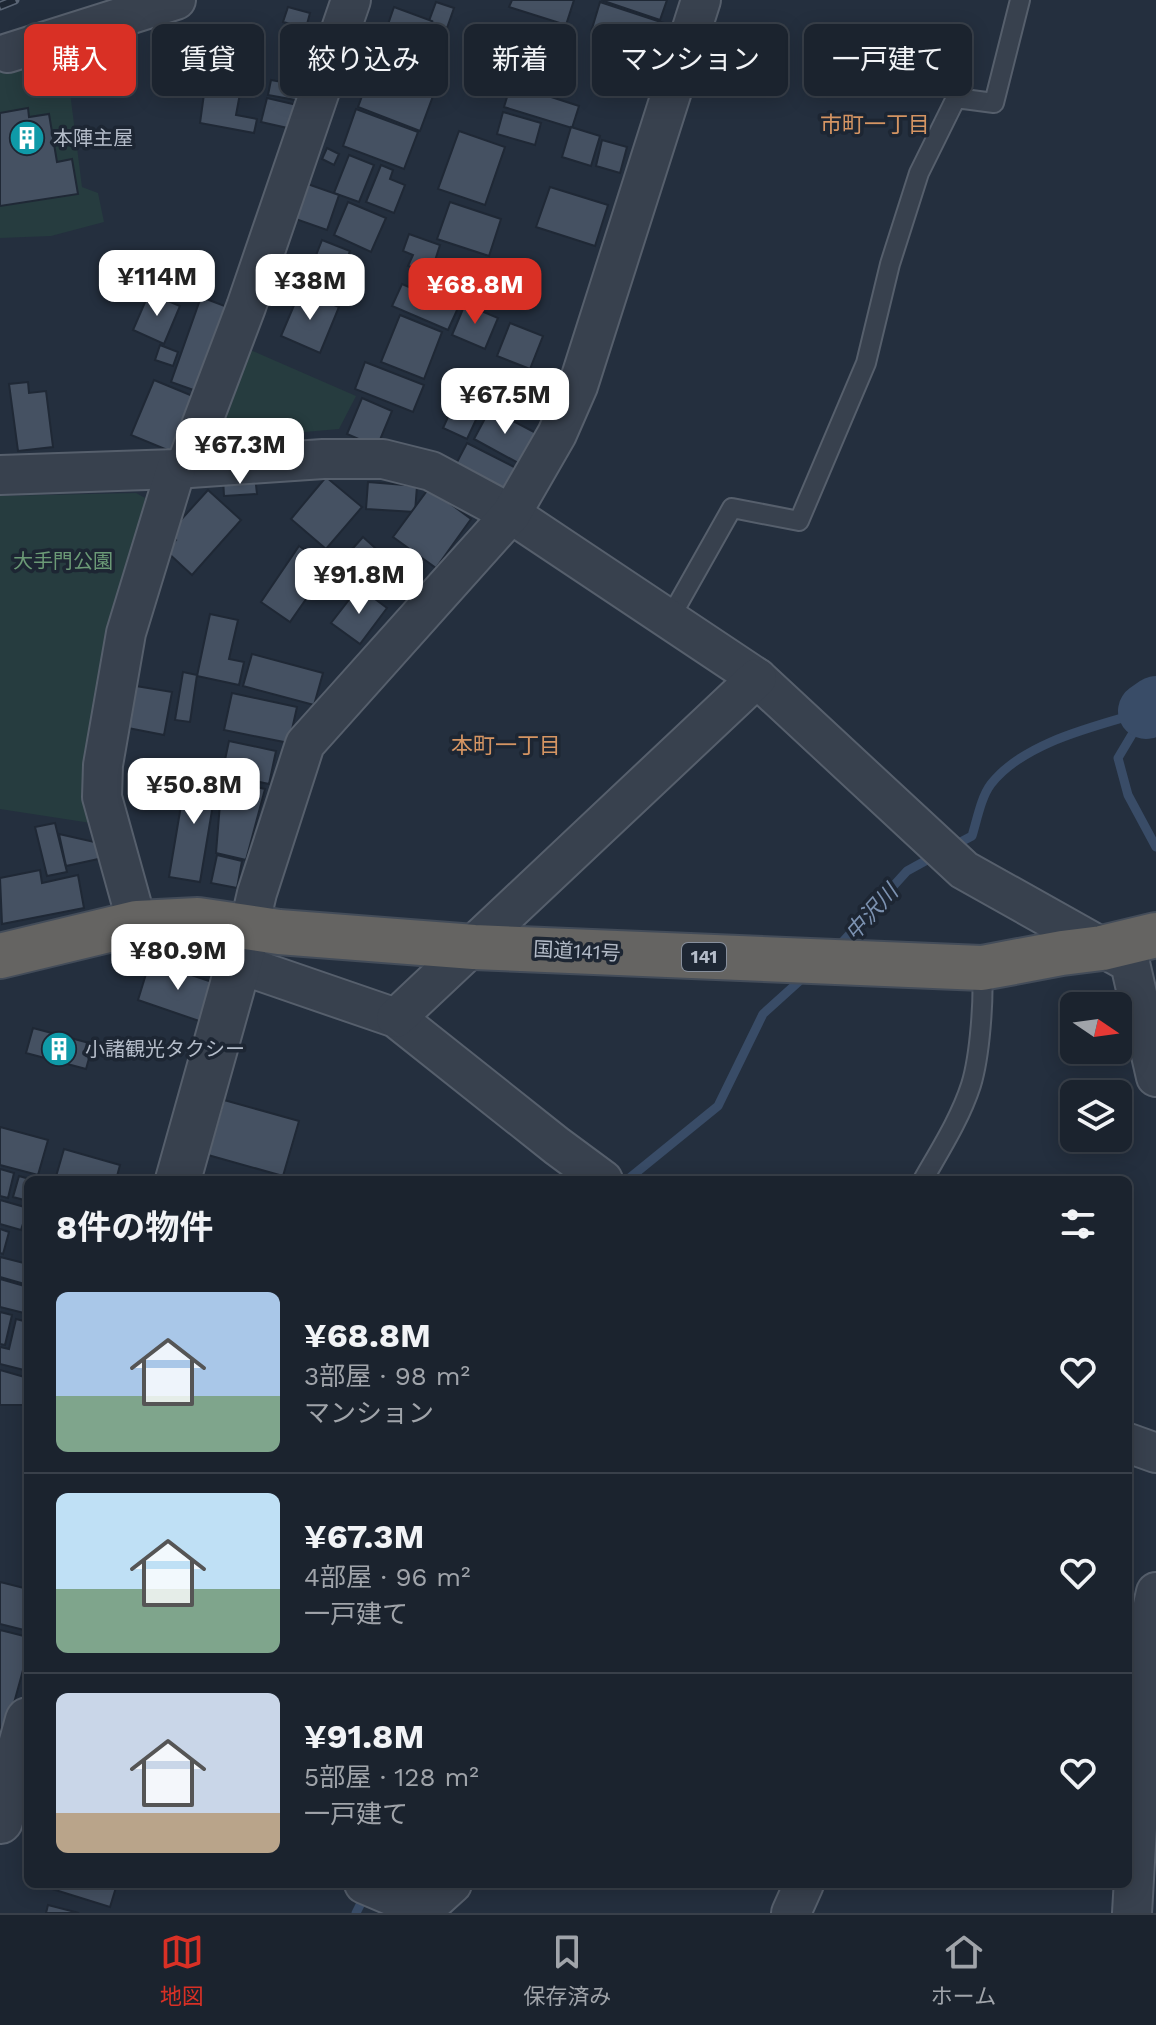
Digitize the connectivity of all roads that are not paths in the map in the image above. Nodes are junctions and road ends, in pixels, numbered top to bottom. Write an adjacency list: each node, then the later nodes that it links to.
1 (176, 0): 5 (street)
2 (351, 0): 6 (street)
3 (701, 0): 8 (street)
4 (1020, 0): 9 (lane)
5 (4, 54)
6 (181, 469): 7 (street); 8 (street); 11 (street)
7 (0, 475)
8 (511, 514): 9 (street); 13 (street)
9 (670, 618): 10 (street)
10 (757, 678): 14 (street); 15 (street)
11 (137, 923): 13 (highway, 国道141号 / 141); 16 (highway, 国道141号 / 141)
12 (1156, 935): 15 (highway, 国道141号 / 141)
13 (244, 945): 14 (highway, 国道141号 / 141); 18 (street); 21 (street)
14 (474, 947): 17 (highway, 国道141号 / 141); 18 (street)
15 (1102, 948): 17 (highway, 国道141号 / 141); 19 (street)
16 (0, 956)
17 (982, 968): 22 (lane)
18 (396, 1018): 20 (street)
19 (1156, 1077)
20 (590, 1175)
21 (179, 1176)
22 (925, 1176)
23 (1132, 1444): 24 (street)
24 (1156, 1453)
25 (1147, 1616): 27 (street)
26 (24, 1751): 28 (street)
27 (1148, 1763): 29 (street)
28 (21, 1775): 30 (street)
29 (1134, 1814): 35 (street)
30 (0, 1821)
31 (448, 1888): 33 (street)
32 (802, 1888): 34 (street)
33 (382, 1896)
34 (791, 1913)
35 (1132, 1913)

